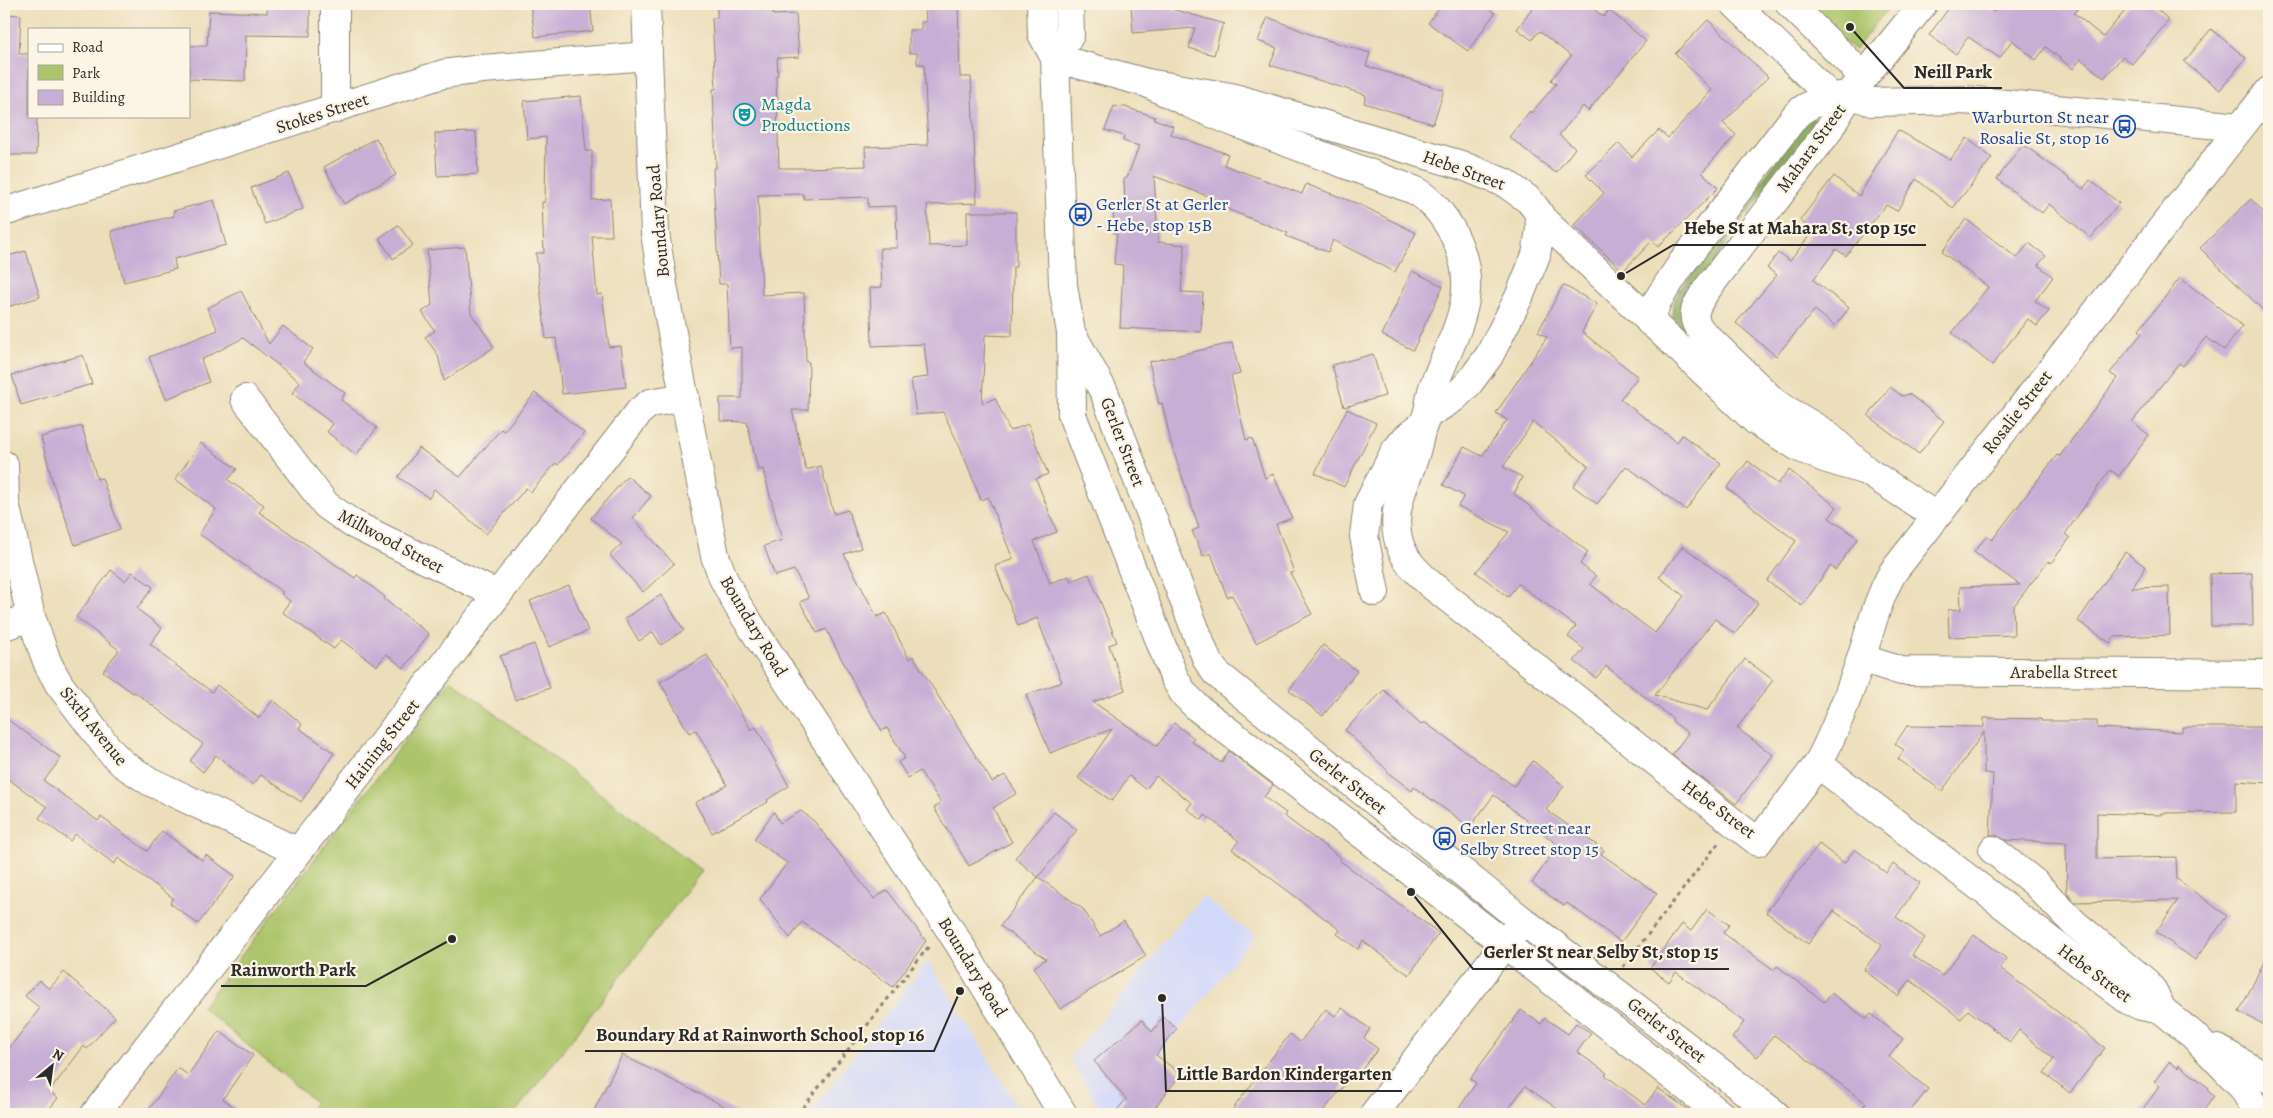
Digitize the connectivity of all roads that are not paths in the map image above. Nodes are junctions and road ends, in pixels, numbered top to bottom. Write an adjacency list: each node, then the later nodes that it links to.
1 (335, 4): 13 (street)
2 (646, 4): 8 (street, Boundary Road)
3 (1041, 4): 9 (street, Gerler Street)
4 (1069, 4): 9 (street)
5 (1735, 4): 11 (street)
6 (1790, 4): 11 (street)
7 (1923, 4): 11 (street)
8 (648, 56): 13 (street, Stokes Street); 19 (street, Boundary Road)
9 (1055, 58): 10 (street, Hebe Street); 18 (street, Gerler Street)
10 (1147, 83): 16 (street, Hebe Street); 21 (street, Hebe Street)
11 (1849, 89): 14 (street); 17 (street, Mahara Street); 23 (street, Mahara Street)
12 (2269, 91): 14 (street, Rosalie Street)
13 (335, 108): 15 (street, Stokes Street)
14 (2253, 124): 25 (street, Rosalie Street)
15 (4, 212)
16 (1540, 217): 17 (street, Mahara Street); 21 (street)
17 (1650, 322): 23 (street, Mahara Street)
18 (1071, 333): 35 (street, Gerler Street); 36 (street, Gerler Street)
19 (685, 397): 27 (street, Haining Street); 41 (street, Boundary Road)
20 (245, 399): 27 (street, Millwood Street)
21 (1425, 420): 26 (street); 32 (street, Hebe Street)
22 (4, 465): 24 (street, Sixth Avenue)
23 (1867, 471): 25 (street, Mahara Street)
24 (4, 502): 28 (street, Sixth Avenue)
25 (1936, 516): 30 (street, Rosalie Street)
26 (1375, 592)
27 (496, 594): 34 (street, Haining Street)
28 (32, 617): 29 (street); 34 (street, Sixth Avenue)
29 (4, 626)
30 (1861, 658): 31 (street, Arabella Street); 32 (street, Rosalie Street)
31 (2269, 674)
32 (1818, 764): 37 (street, Hebe Street)
33 (1993, 850): 37 (street, Hebe Street)
34 (298, 852): 40 (street, Haining Street)
35 (1523, 921): 36 (street); 44 (street, Gerler Street)
36 (1505, 944): 42 (street); 43 (street, Gerler Street)
37 (2162, 1010): 38 (street, Hebe Street)
38 (2193, 1035): 39 (street, Hebe Street); 45 (street, Hebe Street)
39 (2269, 1080)
40 (95, 1114)
41 (1063, 1114)
42 (1374, 1114)
43 (1720, 1114)
44 (1775, 1114)
45 (2259, 1114)

